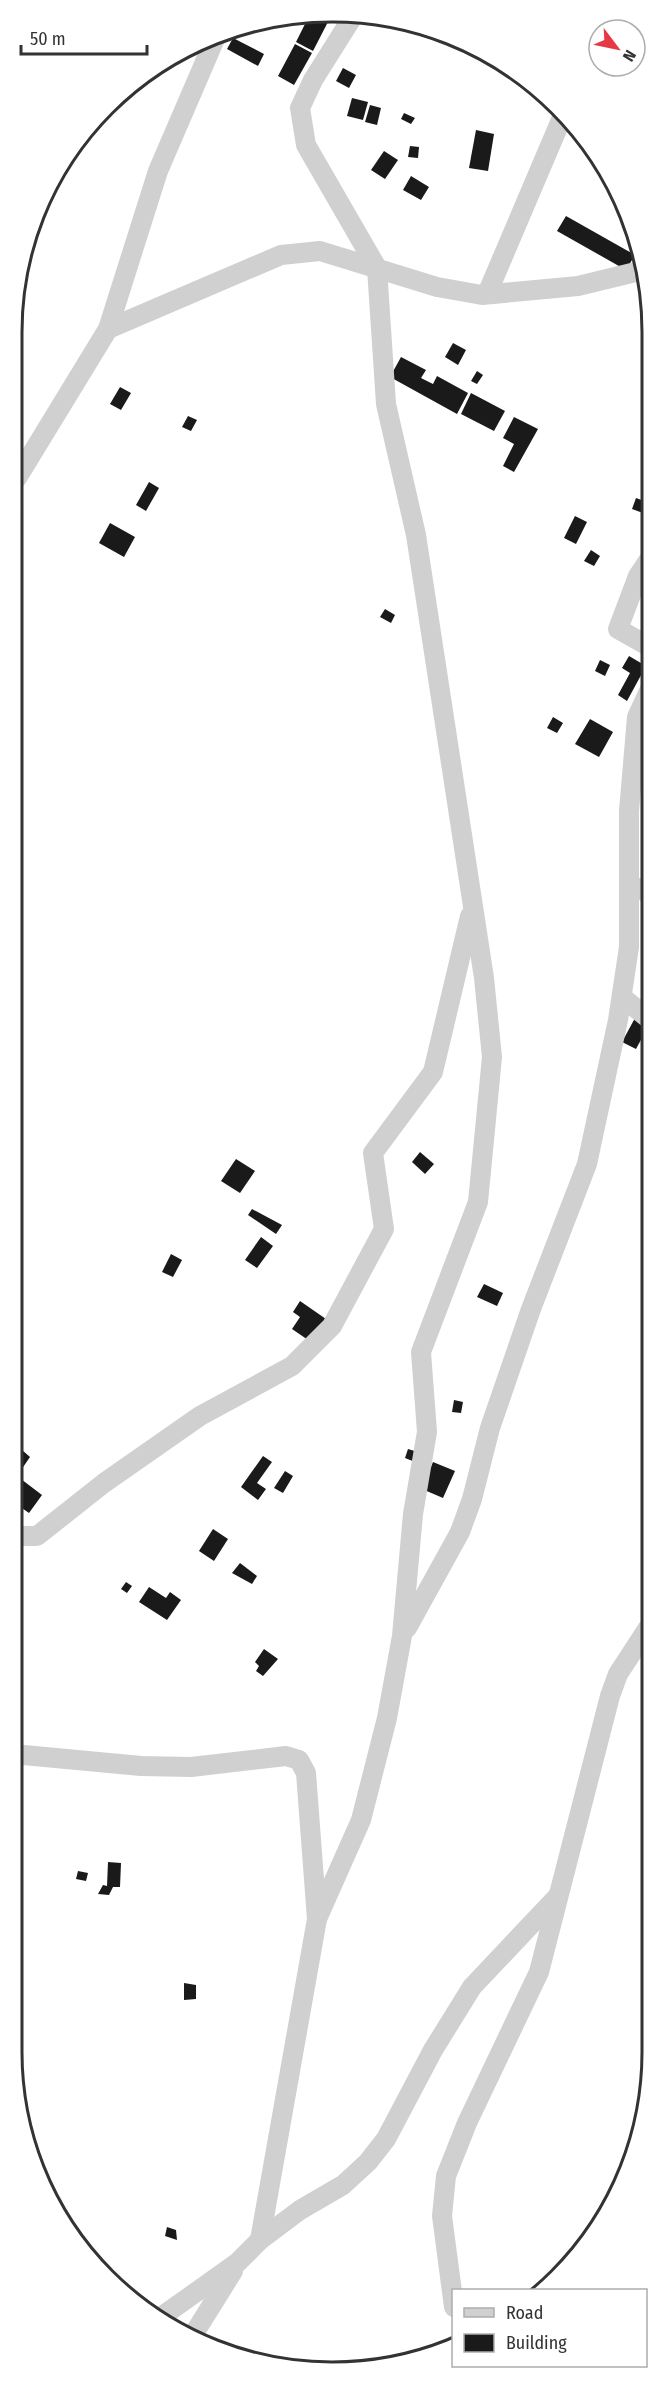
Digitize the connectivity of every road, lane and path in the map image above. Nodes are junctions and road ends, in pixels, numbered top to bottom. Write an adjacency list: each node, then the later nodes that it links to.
1 (348, 26): 4 (street)
2 (211, 47): 7 (street)
3 (560, 122): 6 (street)
4 (377, 268): 6 (street); 7 (street); 14 (street)
5 (637, 272): 6 (street)
6 (487, 294)
7 (108, 328): 8 (street)
8 (22, 470)
9 (642, 570): 10 (street)
10 (642, 642)
11 (642, 706): 12 (street)
12 (630, 884): 13 (street); 15 (street)
13 (642, 890)
14 (473, 904): 17 (street); 18 (street)
15 (622, 997): 16 (street); 18 (street)
16 (642, 1013)
17 (22, 1536)
18 (402, 1636): 22 (street)
19 (642, 1637): 21 (street)
20 (22, 1755): 22 (street)
21 (560, 1894): 23 (street); 25 (street)
22 (317, 1919): 23 (street)
23 (260, 2240): 24 (street)
24 (237, 2263): 26 (street); 27 (street)
25 (452, 2299)
26 (165, 2313)
27 (195, 2331)

